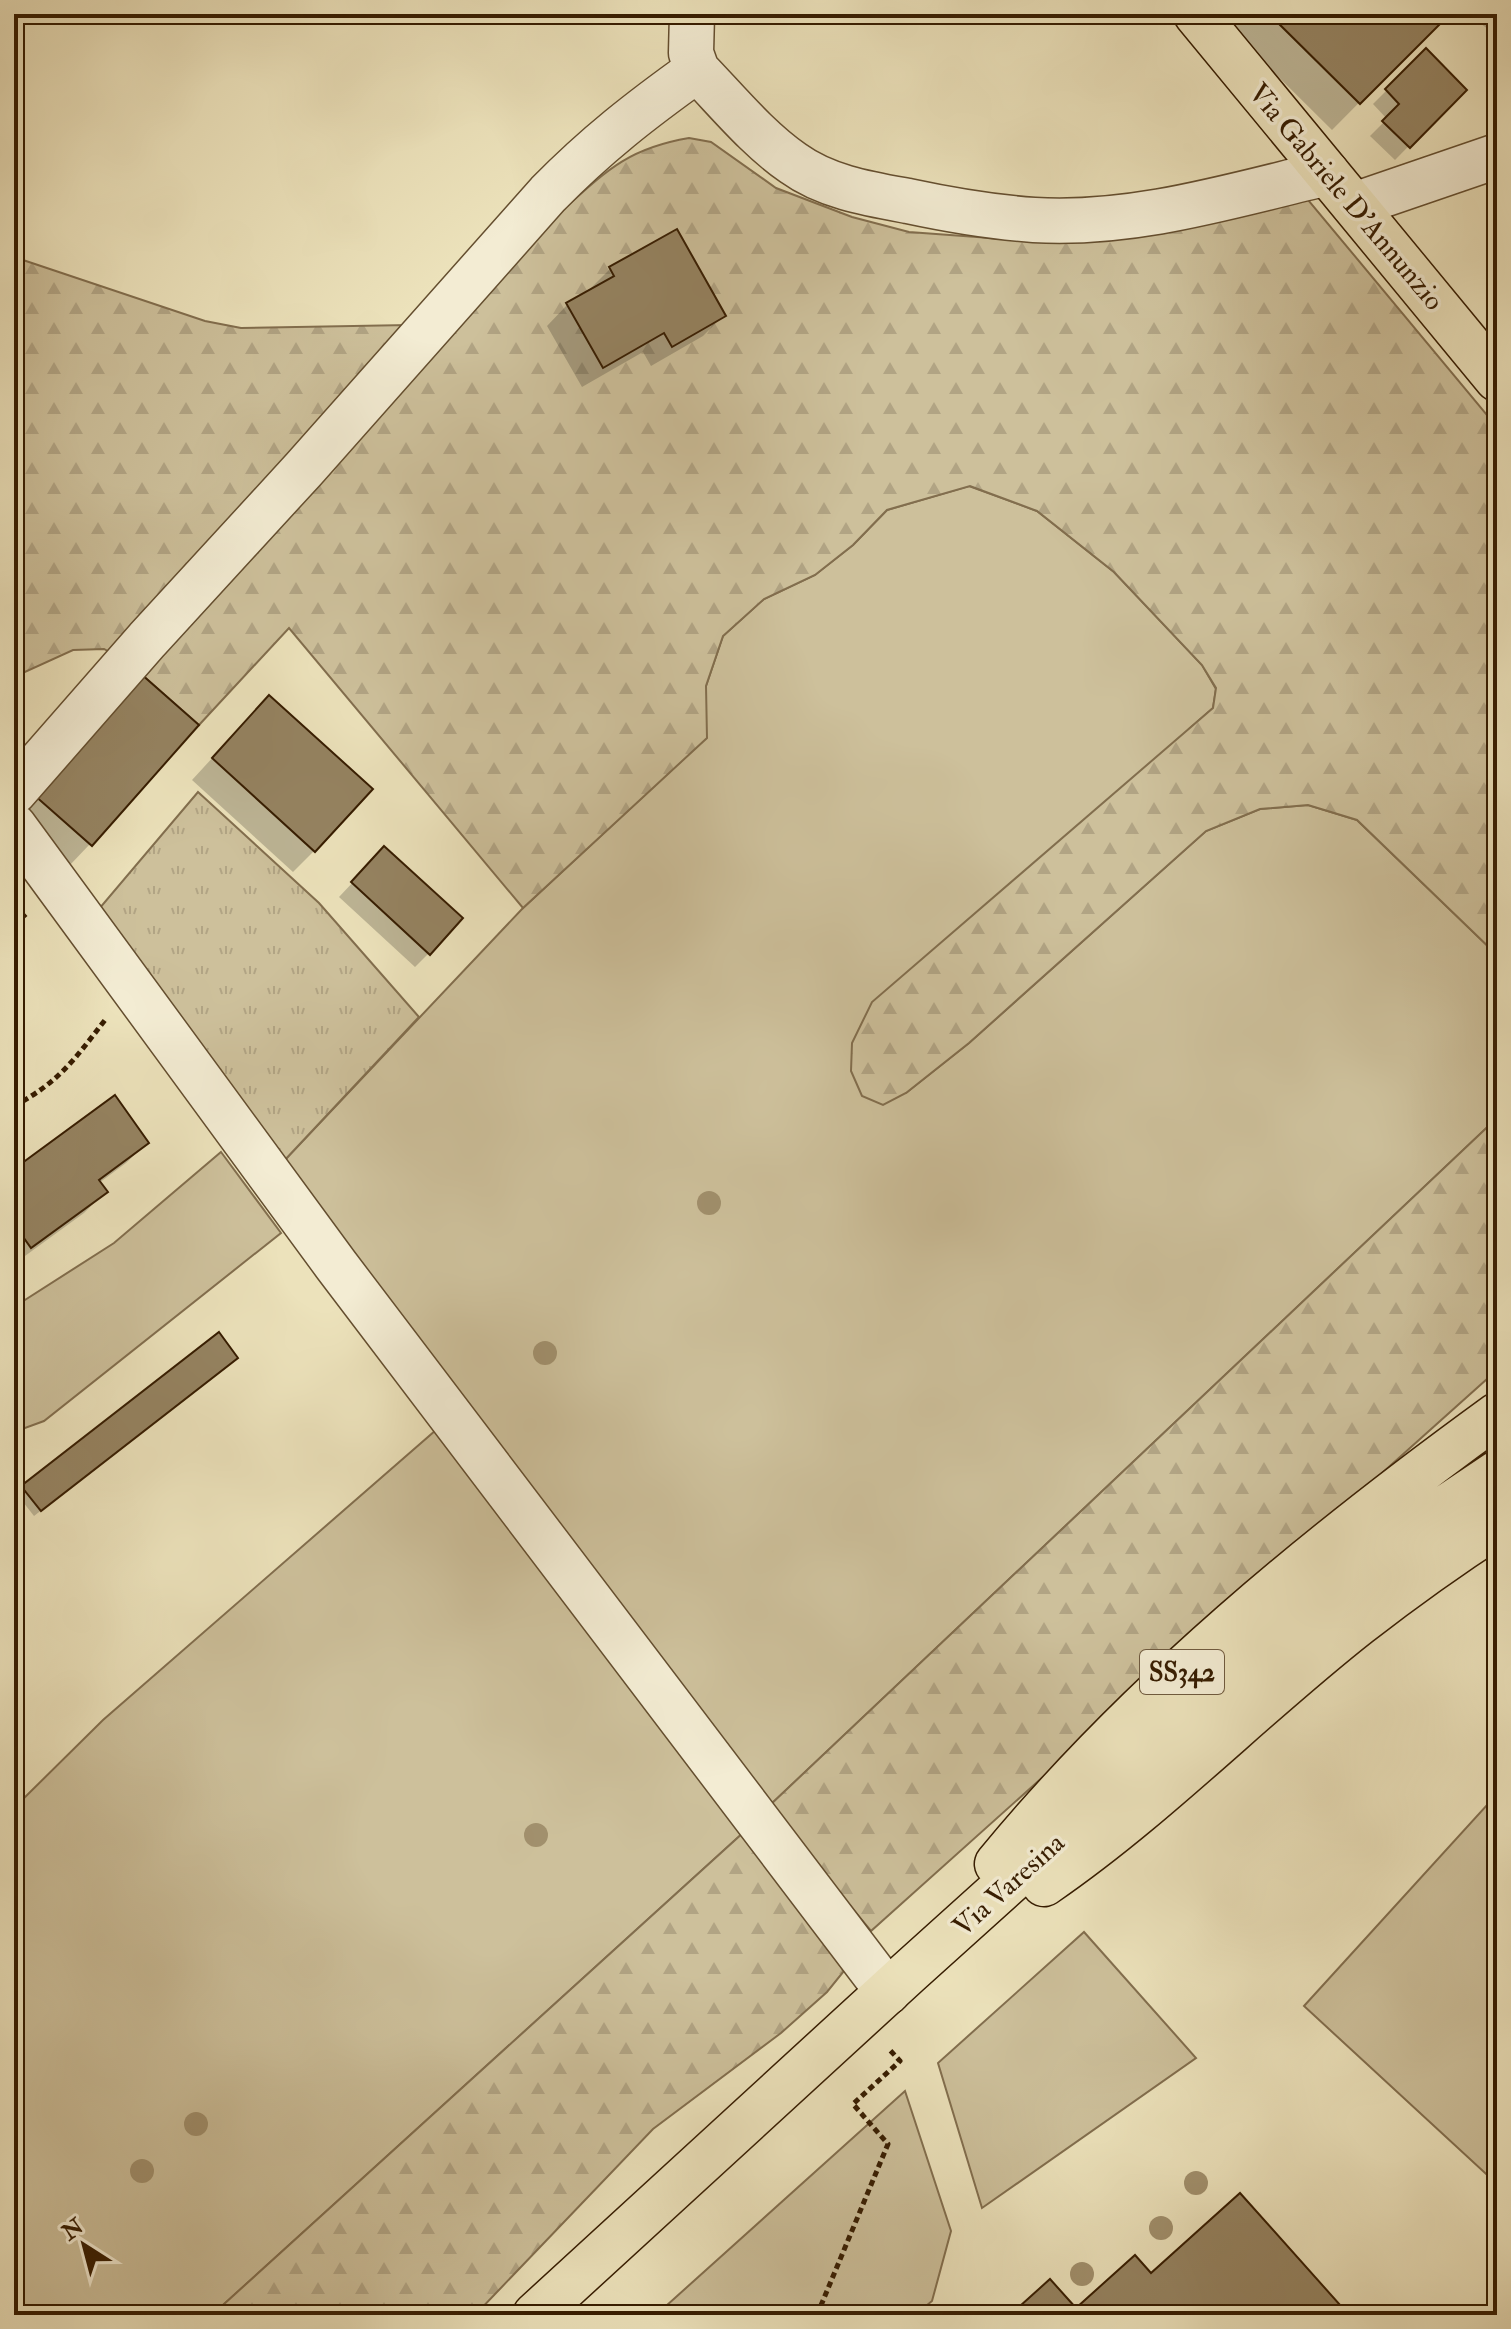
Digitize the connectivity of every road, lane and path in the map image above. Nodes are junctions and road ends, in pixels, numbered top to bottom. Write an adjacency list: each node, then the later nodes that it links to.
1 (692, 14): 3 (street)
2 (1196, 14): 5 (main road, Via Gabriele D'Annunzio)
3 (697, 70): 5 (street); 7 (street)
4 (1497, 156): 5 (street)
5 (1340, 189): 6 (main road, Via Gabriele D'Annunzio)
6 (1497, 379)
7 (14, 792)
8 (14, 826): 9 (street)
9 (132, 986): 10 (path); 14 (street)
10 (14, 1106)
11 (1497, 1415): 14 (main road, SS342)
12 (1497, 1473): 14 (main road, Via Varesina)
13 (1497, 1525): 14 (main road, SS342)
14 (886, 1994): 15 (main road, Via Varesina); 16 (path)
15 (535, 2315)
16 (817, 2315)

